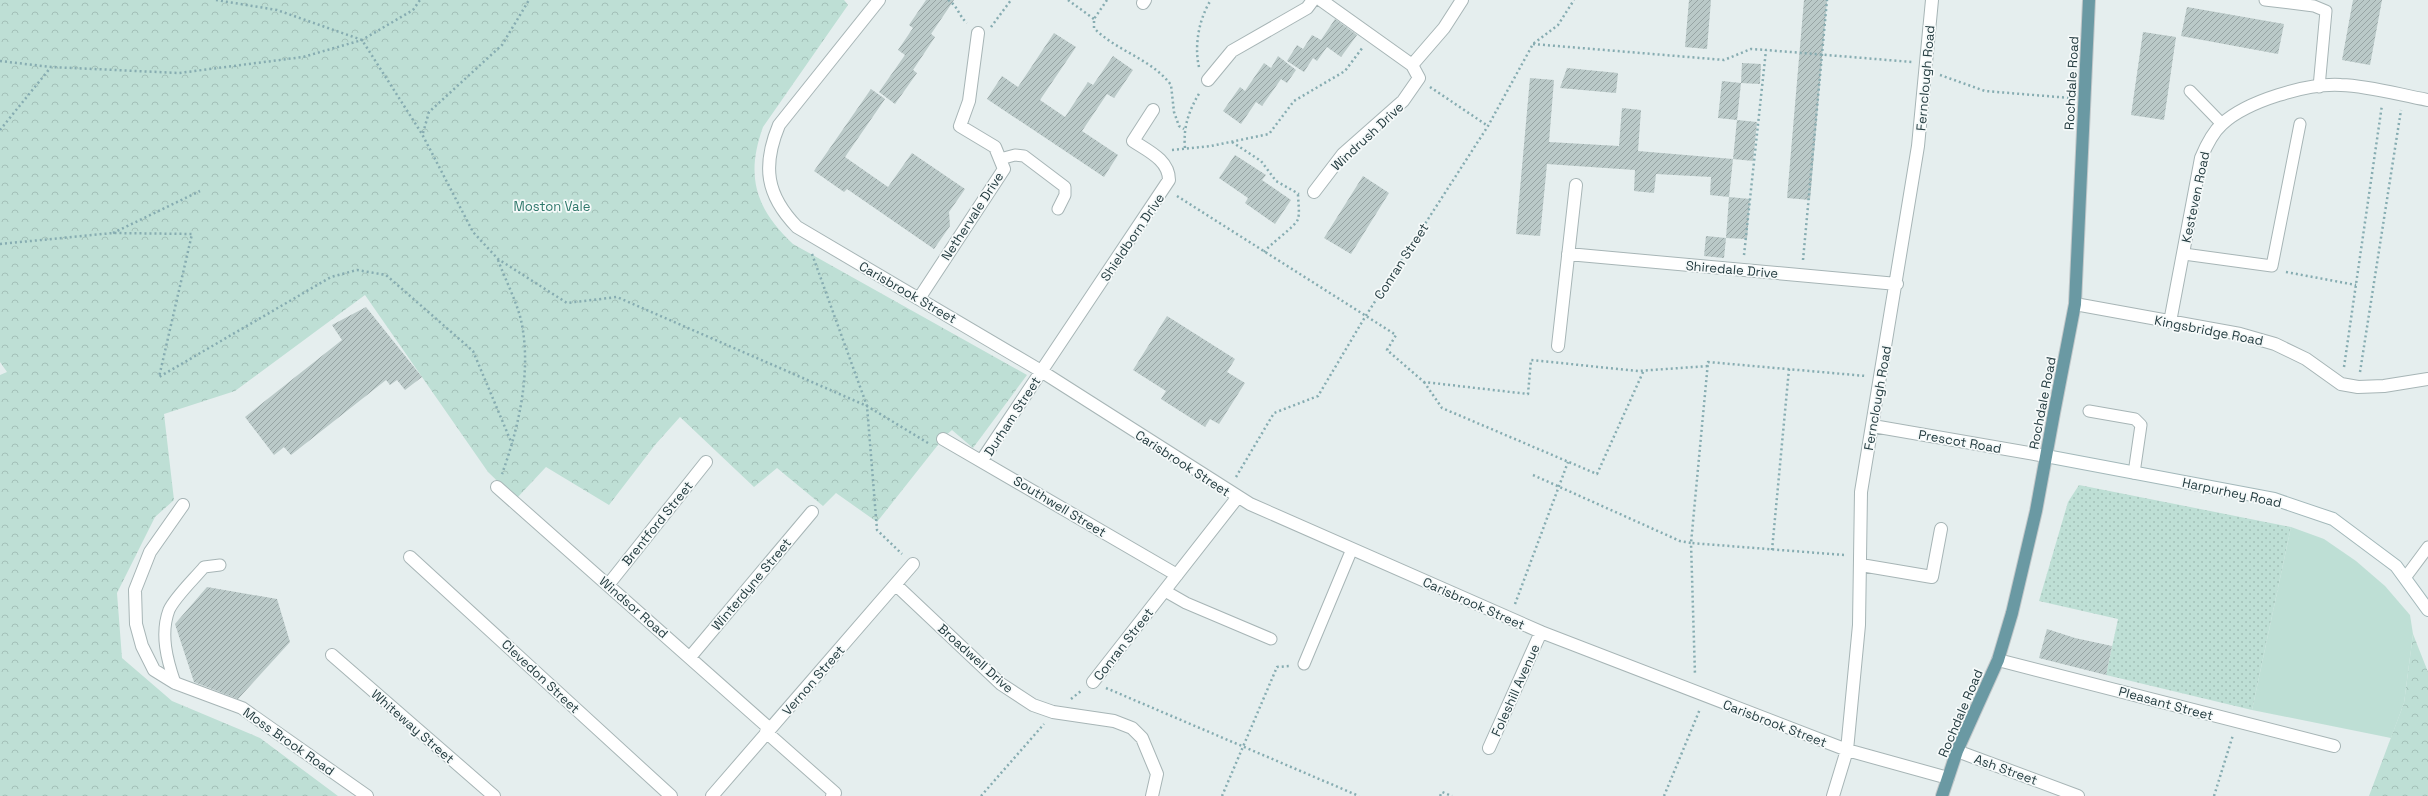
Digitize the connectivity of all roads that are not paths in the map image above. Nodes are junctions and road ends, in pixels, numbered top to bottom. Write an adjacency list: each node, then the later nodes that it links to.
1 (879, 0): 24 (street, Carisbrook Street)
2 (1313, 0): 10 (street)
3 (1321, 0): 9 (street)
4 (1462, 0): 9 (street)
5 (1932, 0): 23 (street, Fernclough Road)
6 (2090, 0): 25 (main road, Rochdale Road)
7 (2265, 0): 11 (lane)
8 (978, 33): 17 (street, Nethervale Drive)
9 (1412, 65): 19 (street, Windrush Drive)
10 (1206, 82)
11 (2319, 87): 13 (street, Kesteven Road); 15 (street, Kesteven Road)
12 (2190, 91): 15 (lane)
13 (2428, 100)
14 (1153, 110): 28 (street, Shieldborn Drive)
15 (2222, 124): 22 (street, Kesteven Road)
16 (2300, 124): 22 (lane)
17 (1000, 159): 20 (lane); 24 (street, Nethervale Drive)
18 (1576, 185): 21 (street)
19 (1314, 192)
20 (1058, 209)
21 (1568, 254): 23 (street, Shiredale Drive); 27 (street)
22 (2184, 254): 26 (street, Kesteven Road)
23 (1897, 284): 31 (street, Fernclough Road)
24 (920, 297): 28 (street, Carisbrook Street)
25 (2075, 304): 26 (street, Kingsbridge Road); 33 (main road, Rochdale Road)
26 (2170, 322): 29 (street, Kingsbridge Road)
27 (1558, 346)
28 (1041, 371): 34 (street, Durham Street); 38 (street, Carisbrook Street)
29 (2428, 380)
30 (2089, 411): 36 (lane)
31 (1873, 426): 33 (street, Prescot Road); 45 (street, Fernclough Road)
32 (943, 439): 34 (street, Southwell Street)
33 (2046, 456): 36 (street, Harpurhey Road); 58 (main road, Rochdale Road)
34 (982, 460): 48 (street, Southwell Street)
35 (706, 462): 50 (street, Brentford Street)
36 (2134, 472): 49 (street, Harpurhey Road)
37 (497, 488): 50 (street, Windsor Road)
38 (1237, 498): 43 (street, Carisbrook Street); 48 (street, Conran Street)
39 (183, 505): 61 (street, Moss Brook Road)
40 (812, 512): 57 (street, Winterdyne Street)
41 (1941, 529): 45 (street)
42 (2428, 547): 49 (lane)
43 (1352, 550): 54 (street, Carisbrook Street); 59 (lane)
44 (410, 557): 70 (street, Clevedon Street)
45 (1861, 561): 65 (street, Fernclough Road)
46 (914, 564): 51 (street, Vernon Street)
47 (220, 565): 61 (lane)
48 (1177, 575): 52 (street, Conran Street)
49 (2405, 578): 53 (street, Harpurhey Road)
50 (608, 584): 57 (street, Windsor Road)
51 (896, 585): 62 (street, Vernon Street); 73 (street, Broadwell Drive)
52 (1165, 591): 55 (lane); 60 (street, Conran Street)
53 (2428, 610)
54 (1541, 632): 64 (street, Foleshill Avenue); 65 (street, Carisbrook Street)
55 (1271, 639)
56 (332, 655): 69 (street, Whiteway Street)
57 (691, 656): 62 (street, Windsor Road)
58 (1998, 660): 63 (street, Pleasant Street); 66 (main road, Rochdale Road)
59 (1304, 664)
60 (1093, 682)
61 (175, 684): 68 (street, Moss Brook Road)
62 (768, 731): 71 (street, Vernon Street); 72 (street, Windsor Road)
63 (2334, 746)
64 (1489, 748)
65 (1847, 750): 67 (street, Carisbrook Street); 74 (street, Fernclough Road)
66 (1957, 751): 67 (main road, Rochdale Road); 76 (street, Ash Street)
67 (1948, 778): 75 (main road, Rochdale Road)
68 (367, 796)
69 (494, 796)
70 (671, 796)
71 (712, 796)
72 (832, 796)
73 (1152, 796)
74 (1833, 796)
75 (1942, 796)
76 (2078, 796)

